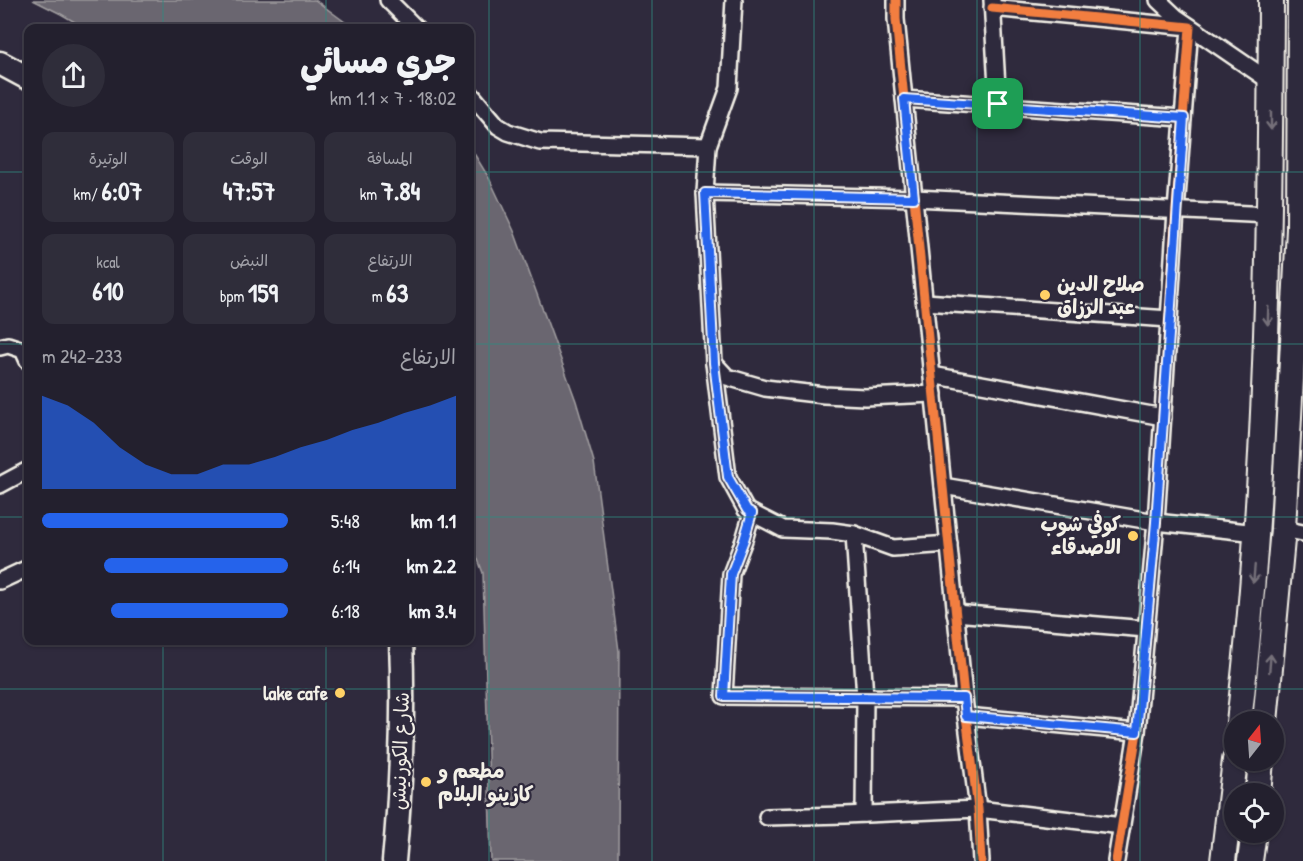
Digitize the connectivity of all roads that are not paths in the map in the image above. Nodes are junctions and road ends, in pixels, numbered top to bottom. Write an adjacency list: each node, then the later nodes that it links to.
1 (388, 0): 8 (street)
2 (734, 0): 19 (street)
3 (896, 0): 16 (street)
4 (1158, 0): 9 (street)
5 (1271, 0): 10 (main road)
6 (1300, 0): 11 (main road)
7 (992, 4): 9 (street); 17 (street)
8 (412, 24)
9 (1190, 27): 14 (street); 18 (street)
10 (1271, 51): 11 (main road); 14 (main road)
11 (1301, 53): 24 (main road)
12 (0, 63): 13 (street)
13 (24, 76)
14 (1271, 82): 23 (main road, one-way to 23)
15 (474, 98): 19 (street)
16 (904, 99): 17 (street); 21 (street)
17 (998, 104): 18 (street)
18 (1184, 118): 22 (street)
19 (708, 146): 20 (street)
20 (705, 193): 21 (street); 29 (street)
21 (914, 198): 22 (street); 25 (street)
22 (1176, 211): 23 (street); 26 (street)
23 (1270, 215): 39 (main road, one-way to 39)
24 (1301, 231): 38 (main road)
25 (925, 302): 26 (street); 30 (street)
26 (1169, 319): 32 (street)
27 (0, 347): 28 (street)
28 (24, 352)
29 (714, 363): 31 (street); 36 (street)
30 (932, 375): 31 (street); 32 (street)
31 (934, 394): 35 (street)
32 (1162, 417): 37 (street)
33 (24, 472): 34 (street)
34 (0, 485)
35 (943, 486): 37 (street); 41 (street)
36 (752, 513): 40 (street); 47 (street)
37 (1156, 522): 39 (street); 45 (street)
38 (1293, 531): 50 (main road, one-way to 38)
39 (1257, 533): 49 (main road, one-way to 49)
40 (854, 534): 41 (street); 47 (street)
41 (949, 544): 44 (street)
42 (24, 570): 43 (street)
43 (0, 581)
44 (956, 614): 45 (street); 48 (street)
45 (1146, 630): 52 (street)
46 (401, 645): 59 (street, شارع الكورنيش)
47 (865, 697): 48 (street); 54 (street)
48 (964, 698): 51 (street)
49 (1240, 711)
50 (1267, 711)
51 (966, 716): 52 (street); 53 (street)
52 (1137, 732): 56 (street)
53 (978, 809): 54 (street); 56 (street); 60 (street)
54 (864, 814): 55 (street)
55 (767, 817)
56 (1122, 826): 61 (street)
57 (1226, 843): 62 (main road)
58 (1252, 843): 63 (main road)
59 (394, 861)
60 (981, 861)
61 (1116, 861)
62 (1223, 861)
63 (1250, 861)

